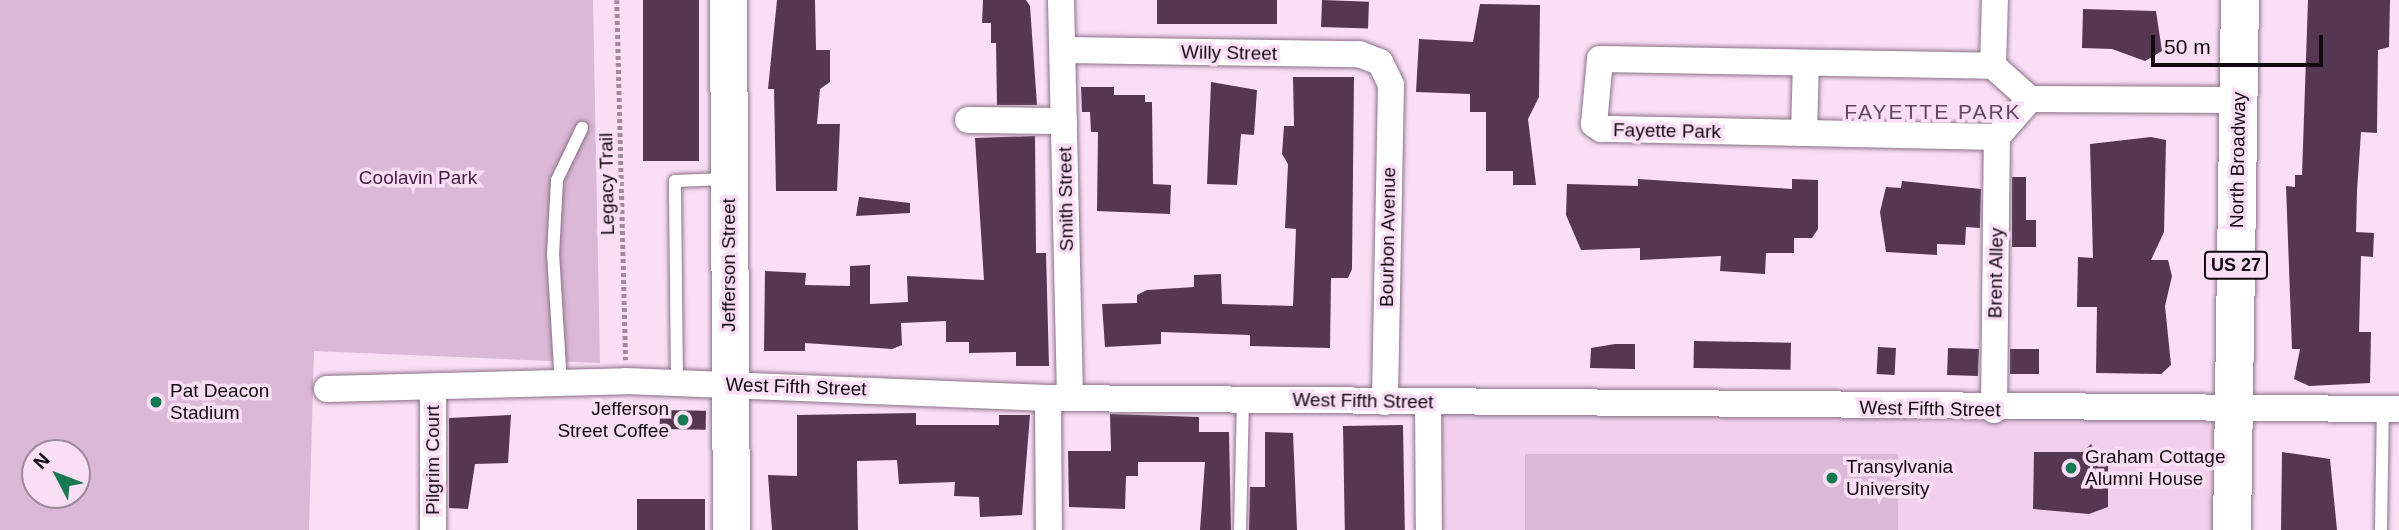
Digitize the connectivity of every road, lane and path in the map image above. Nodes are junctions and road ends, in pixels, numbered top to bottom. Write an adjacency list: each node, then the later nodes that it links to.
1 (617, 0): 18 (path, Legacy Trail)
2 (728, 0): 17 (street, Jefferson Street)
3 (1061, 0): 6 (street, Smith Street)
4 (1995, 0): 8 (street)
5 (2240, 0): 11 (main road, North Broadway / US 27)
6 (1063, 50): 9 (street, Willy Street); 13 (street, Smith Street)
7 (1806, 63): 8 (street, Fayette Park); 15 (street); 15 (street, Fayette Park)
8 (1993, 66): 10 (street)
9 (1388, 73): 26 (street, Bourbon Avenue)
10 (2030, 99): 11 (street); 16 (street)
11 (2238, 100): 28 (main road, North Broadway / US 27)
12 (968, 120): 13 (street)
13 (1064, 121): 24 (street, Smith Street)
14 (582, 128): 20 (lane)
15 (1804, 133): 16 (street, Fayette Park)
16 (1997, 136): 30 (street, Brent Alley)
17 (728, 178): 19 (lane); 21 (street, Jefferson Street)
18 (626, 368)
19 (677, 382): 20 (street, West Fifth Street); 21 (street, West Fifth Street)
20 (561, 384): 23 (street, West Fifth Street)
21 (729, 384): 24 (street, West Fifth Street); 32 (street, Jefferson Street)
22 (327, 389): 23 (street, West Fifth Street)
23 (433, 390): 31 (street, Pilgrim Court)
24 (1059, 398): 25 (street, West Fifth Street); 33 (street, Smith Street)
25 (1243, 400): 26 (street, West Fifth Street); 34 (lane)
26 (1385, 402): 27 (street, West Fifth Street)
27 (1428, 402): 30 (street, West Fifth Street); 35 (street)
28 (2234, 407): 29 (street, West Fifth Street); 30 (street, West Fifth Street); 36 (main road, North Broadway / US 27)
29 (2391, 408): 37 (lane)
30 (1994, 410)
31 (433, 530)
32 (731, 530)
33 (1049, 530)
34 (1240, 530)
35 (1429, 530)
36 (2232, 530)
37 (2381, 530)

